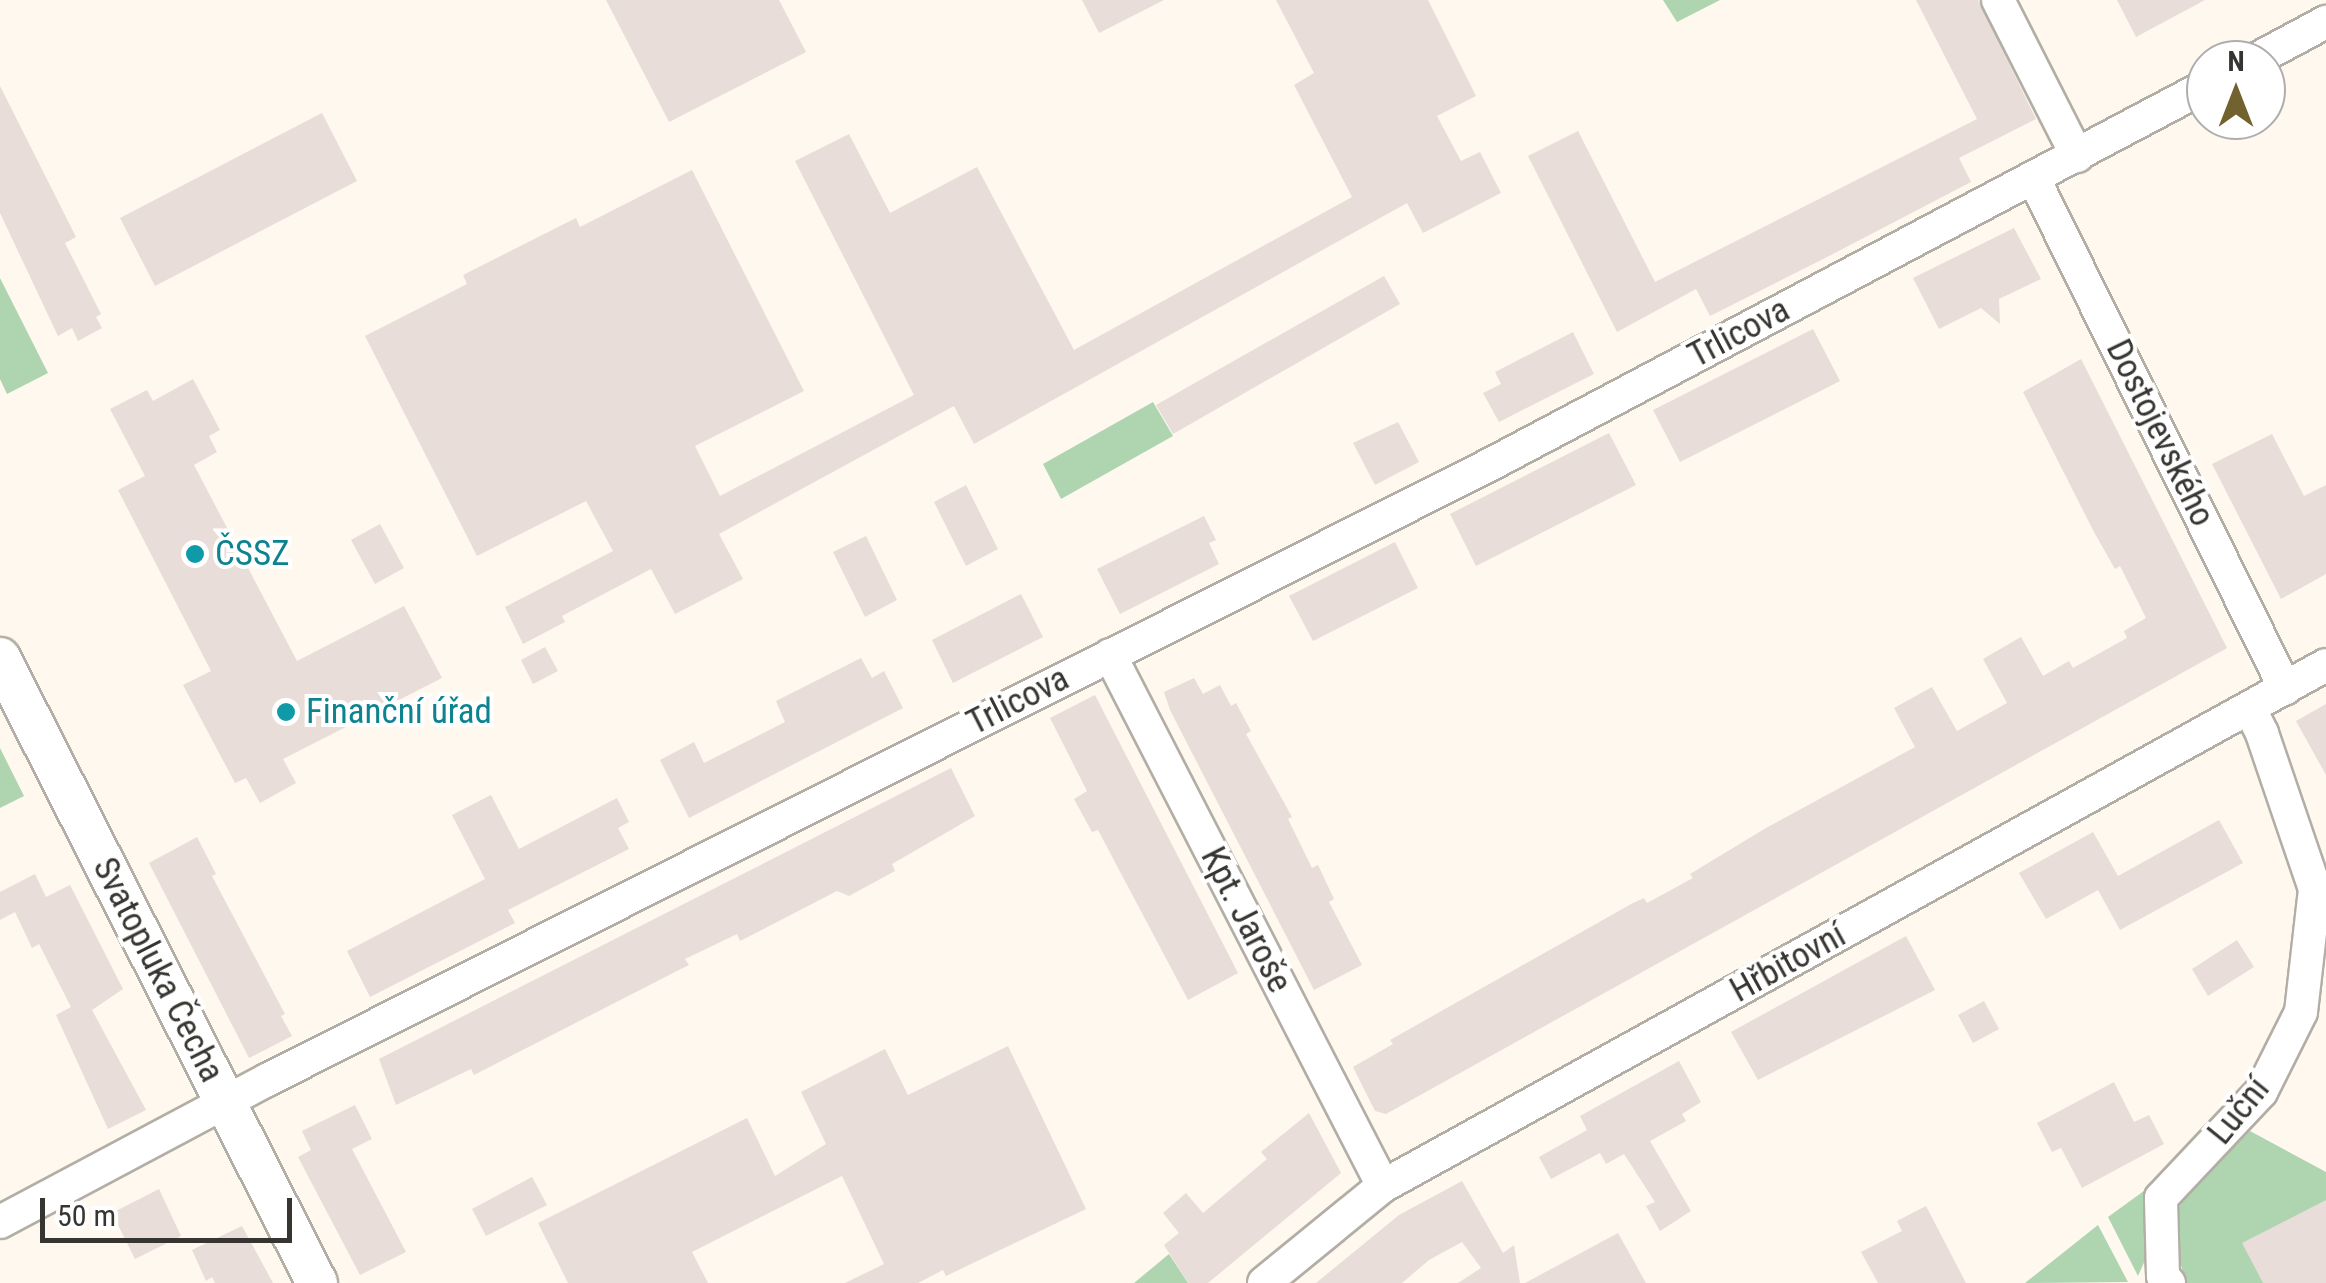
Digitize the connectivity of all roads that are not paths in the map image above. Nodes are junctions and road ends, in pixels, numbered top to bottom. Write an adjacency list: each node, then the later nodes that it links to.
1 (1998, 0): 5 (street)
2 (2326, 22): 3 (street)
3 (2286, 43)
4 (2186, 97): 5 (street, Trlicova)
5 (2077, 156): 6 (street, Trlicova)
6 (2034, 178): 7 (street, Trlicova); 10 (street, Dostojevského)
7 (1110, 655): 12 (street, Trlicova); 13 (street, Kpt. Jaroše)
8 (0, 658): 12 (street, Svatopluka Čecha)
9 (2326, 665): 10 (street, Hřbitovní)
10 (2285, 688): 11 (street, Hřbitovní)
11 (2249, 708): 13 (street, Hřbitovní); 15 (street, Luční)
12 (225, 1102): 14 (street, Trlicova); 16 (street, Svatopluka Čecha)
13 (1383, 1186): 17 (street, Hřbitovní)
14 (0, 1222)
15 (2160, 1280)
16 (318, 1283)
17 (1264, 1283)

